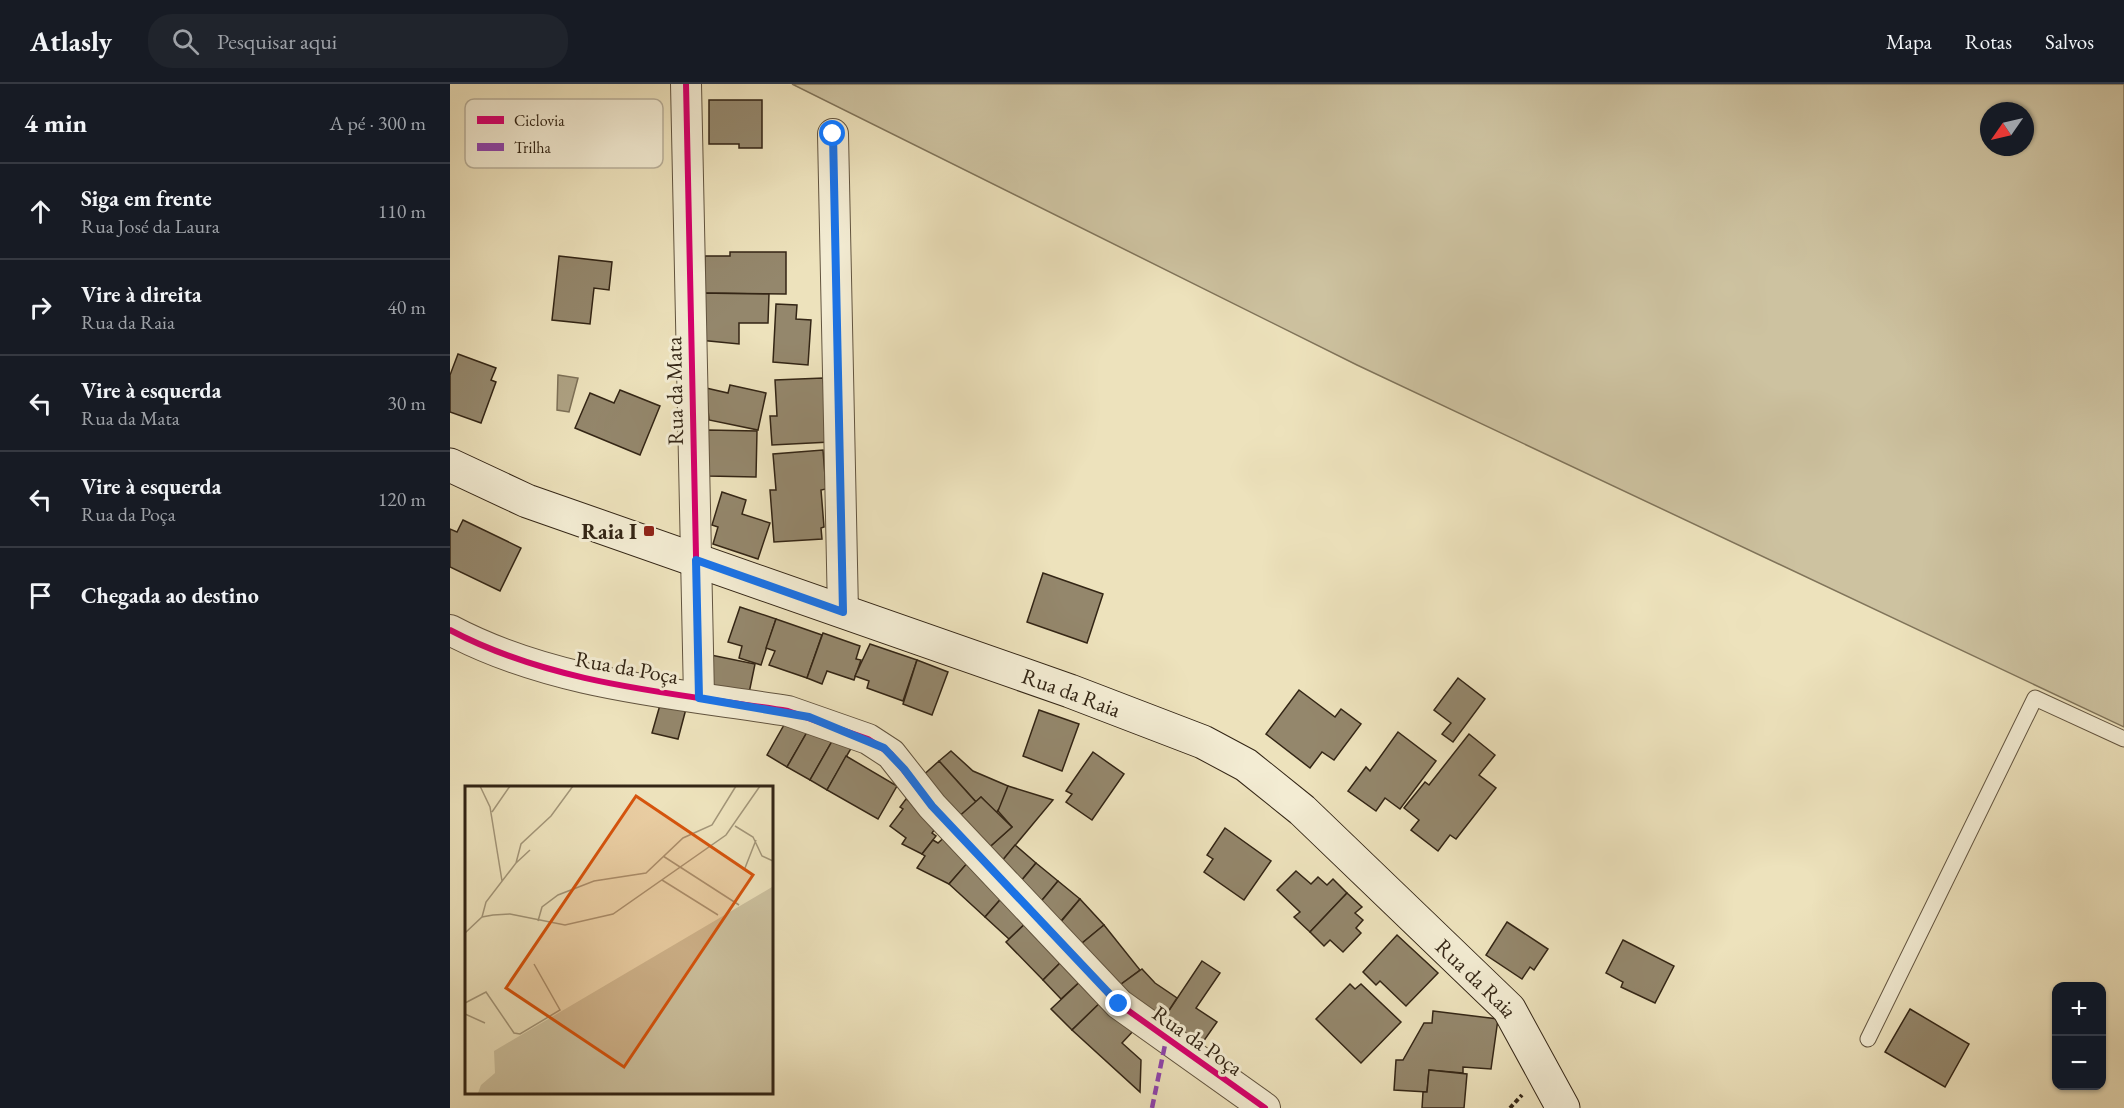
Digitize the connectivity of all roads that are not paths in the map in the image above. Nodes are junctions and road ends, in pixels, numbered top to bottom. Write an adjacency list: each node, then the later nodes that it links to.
1 (686, 84): 4 (street, Rua da Mata)
2 (833, 134): 5 (street)
3 (450, 465): 4 (main road, Rua da Raia)
4 (696, 560): 5 (main road, Rua da Raia); 7 (street, Rua da Mata)
5 (843, 612): 11 (main road, Rua da Raia)
6 (450, 630): 7 (street, Rua da Poça)
7 (699, 698): 10 (street, Rua da Poça)
8 (2124, 740): 9 (lane)
9 (1868, 1039)
10 (1265, 1108)
11 (1563, 1108)

